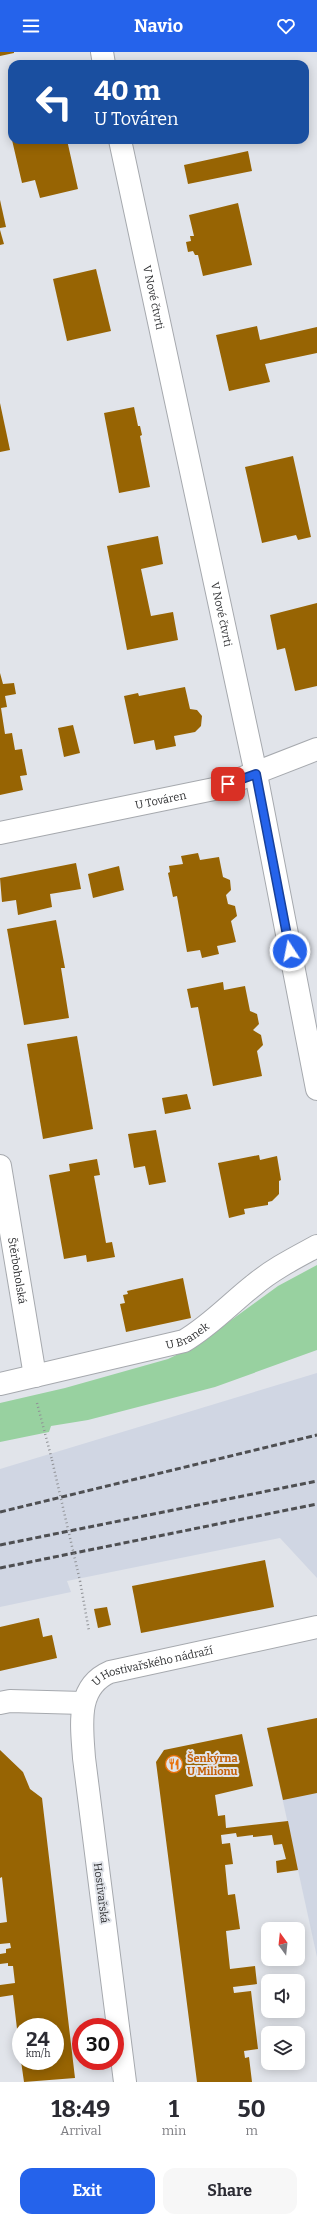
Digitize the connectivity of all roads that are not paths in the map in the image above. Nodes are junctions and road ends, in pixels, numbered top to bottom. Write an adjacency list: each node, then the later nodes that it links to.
1 (121, 144): 3 (street, V Nové čtvrti)
2 (317, 749): 3 (street, U Továren)
3 (256, 774): 4 (street, U Továren); 5 (street, V Nové čtvrti)
4 (0, 833)
5 (317, 1089)
6 (0, 1166): 8 (street, Štěrboholská)
7 (317, 1246): 8 (street, U Branek)
8 (35, 1376): 9 (street, U Branek)
9 (0, 1384)
10 (317, 1627): 12 (street, U Hostivařského nádraží)
11 (0, 1703): 12 (street)
12 (83, 1703): 13 (street, Hostivařská)
13 (124, 2082)

